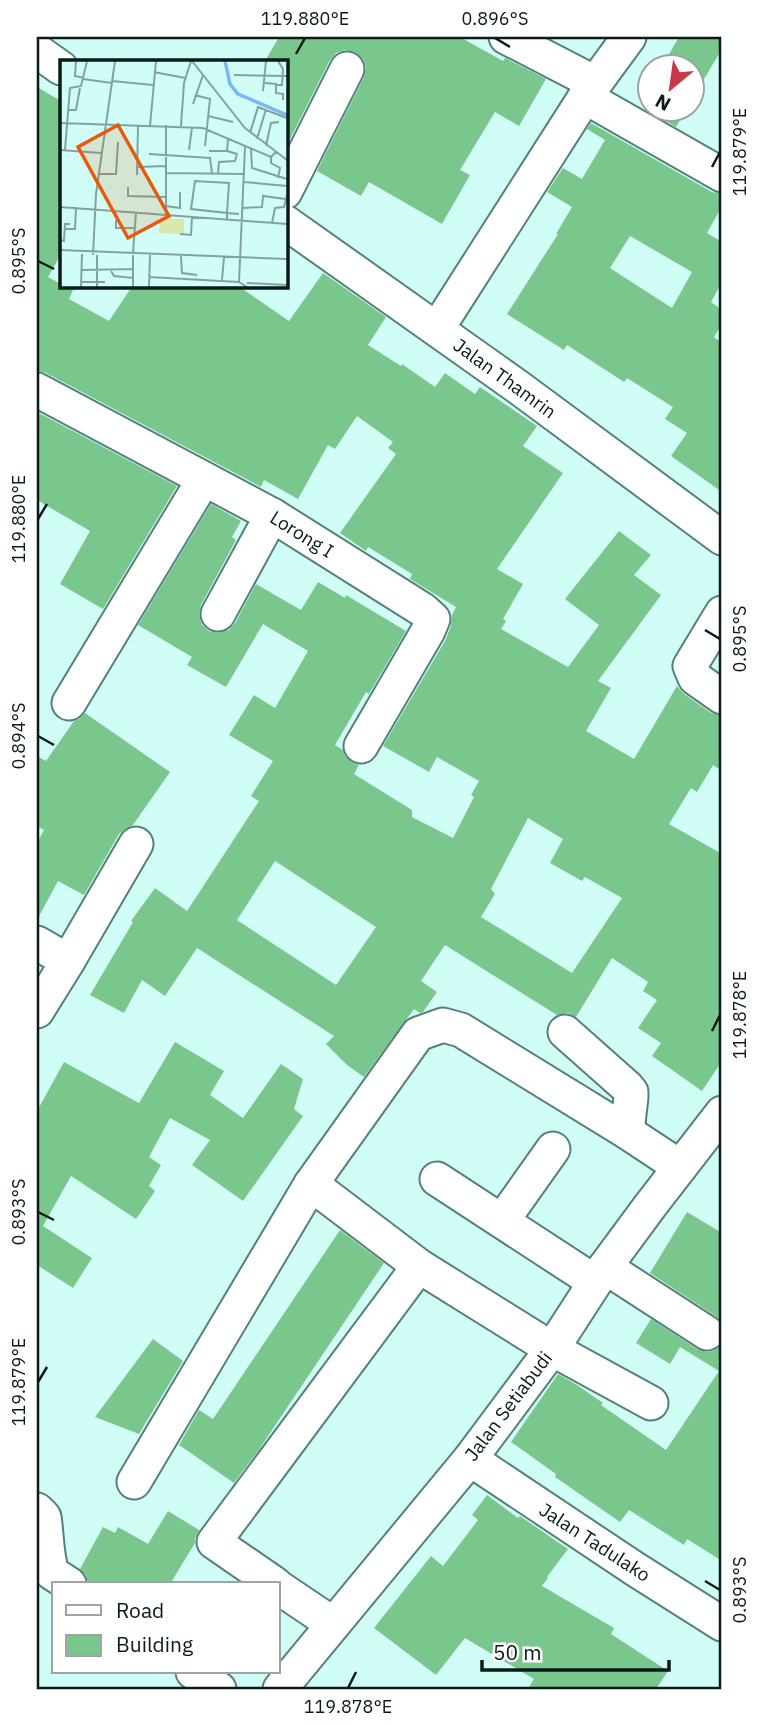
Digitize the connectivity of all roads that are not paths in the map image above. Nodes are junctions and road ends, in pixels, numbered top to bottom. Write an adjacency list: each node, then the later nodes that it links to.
1 (506, 37): 6 (street)
2 (629, 37): 6 (street)
3 (37, 51): 4 (street)
4 (60, 67)
5 (347, 69): 8 (street)
6 (590, 90): 7 (street); 10 (street)
7 (722, 175)
8 (287, 188)
9 (287, 223): 10 (street, Jalan Thamrin)
10 (437, 329): 14 (street, Jalan Thamrin)
11 (37, 390): 12 (street, Lorong I)
12 (204, 479): 13 (street, Lorong I); 18 (street)
13 (272, 514): 16 (street); 19 (street, Lorong I)
14 (722, 538)
15 (722, 613): 17 (street)
16 (218, 614)
17 (722, 697)
18 (69, 703)
19 (361, 746)
20 (136, 844): 22 (street)
21 (37, 943): 22 (street)
22 (68, 961): 23 (street)
23 (37, 1011)
24 (565, 1032): 26 (street)
25 (722, 1113): 28 (street, Jalan Setiabudi)
26 (627, 1132): 28 (street); 30 (street)
27 (554, 1149): 31 (street)
28 (680, 1167): 33 (street, Jalan Setiabudi)
29 (437, 1179): 31 (street)
30 (311, 1184): 32 (street); 38 (street)
31 (502, 1221): 33 (street)
32 (419, 1266): 35 (street); 41 (street)
33 (600, 1274): 34 (street); 35 (street, Jalan Setiabudi)
34 (707, 1333)
35 (552, 1349): 36 (street); 37 (street, Jalan Setiabudi)
36 (651, 1403)
37 (470, 1459): 43 (street, Jalan Tadulako); 44 (street, Jalan Setiabudi)
38 (134, 1482)
39 (37, 1510): 40 (street)
40 (66, 1582)
41 (270, 1582)
42 (280, 1589): 44 (street)
43 (722, 1623)
44 (333, 1624): 47 (street, Jalan Setiabudi)
45 (196, 1674): 46 (street)
46 (219, 1689)
47 (280, 1689)

